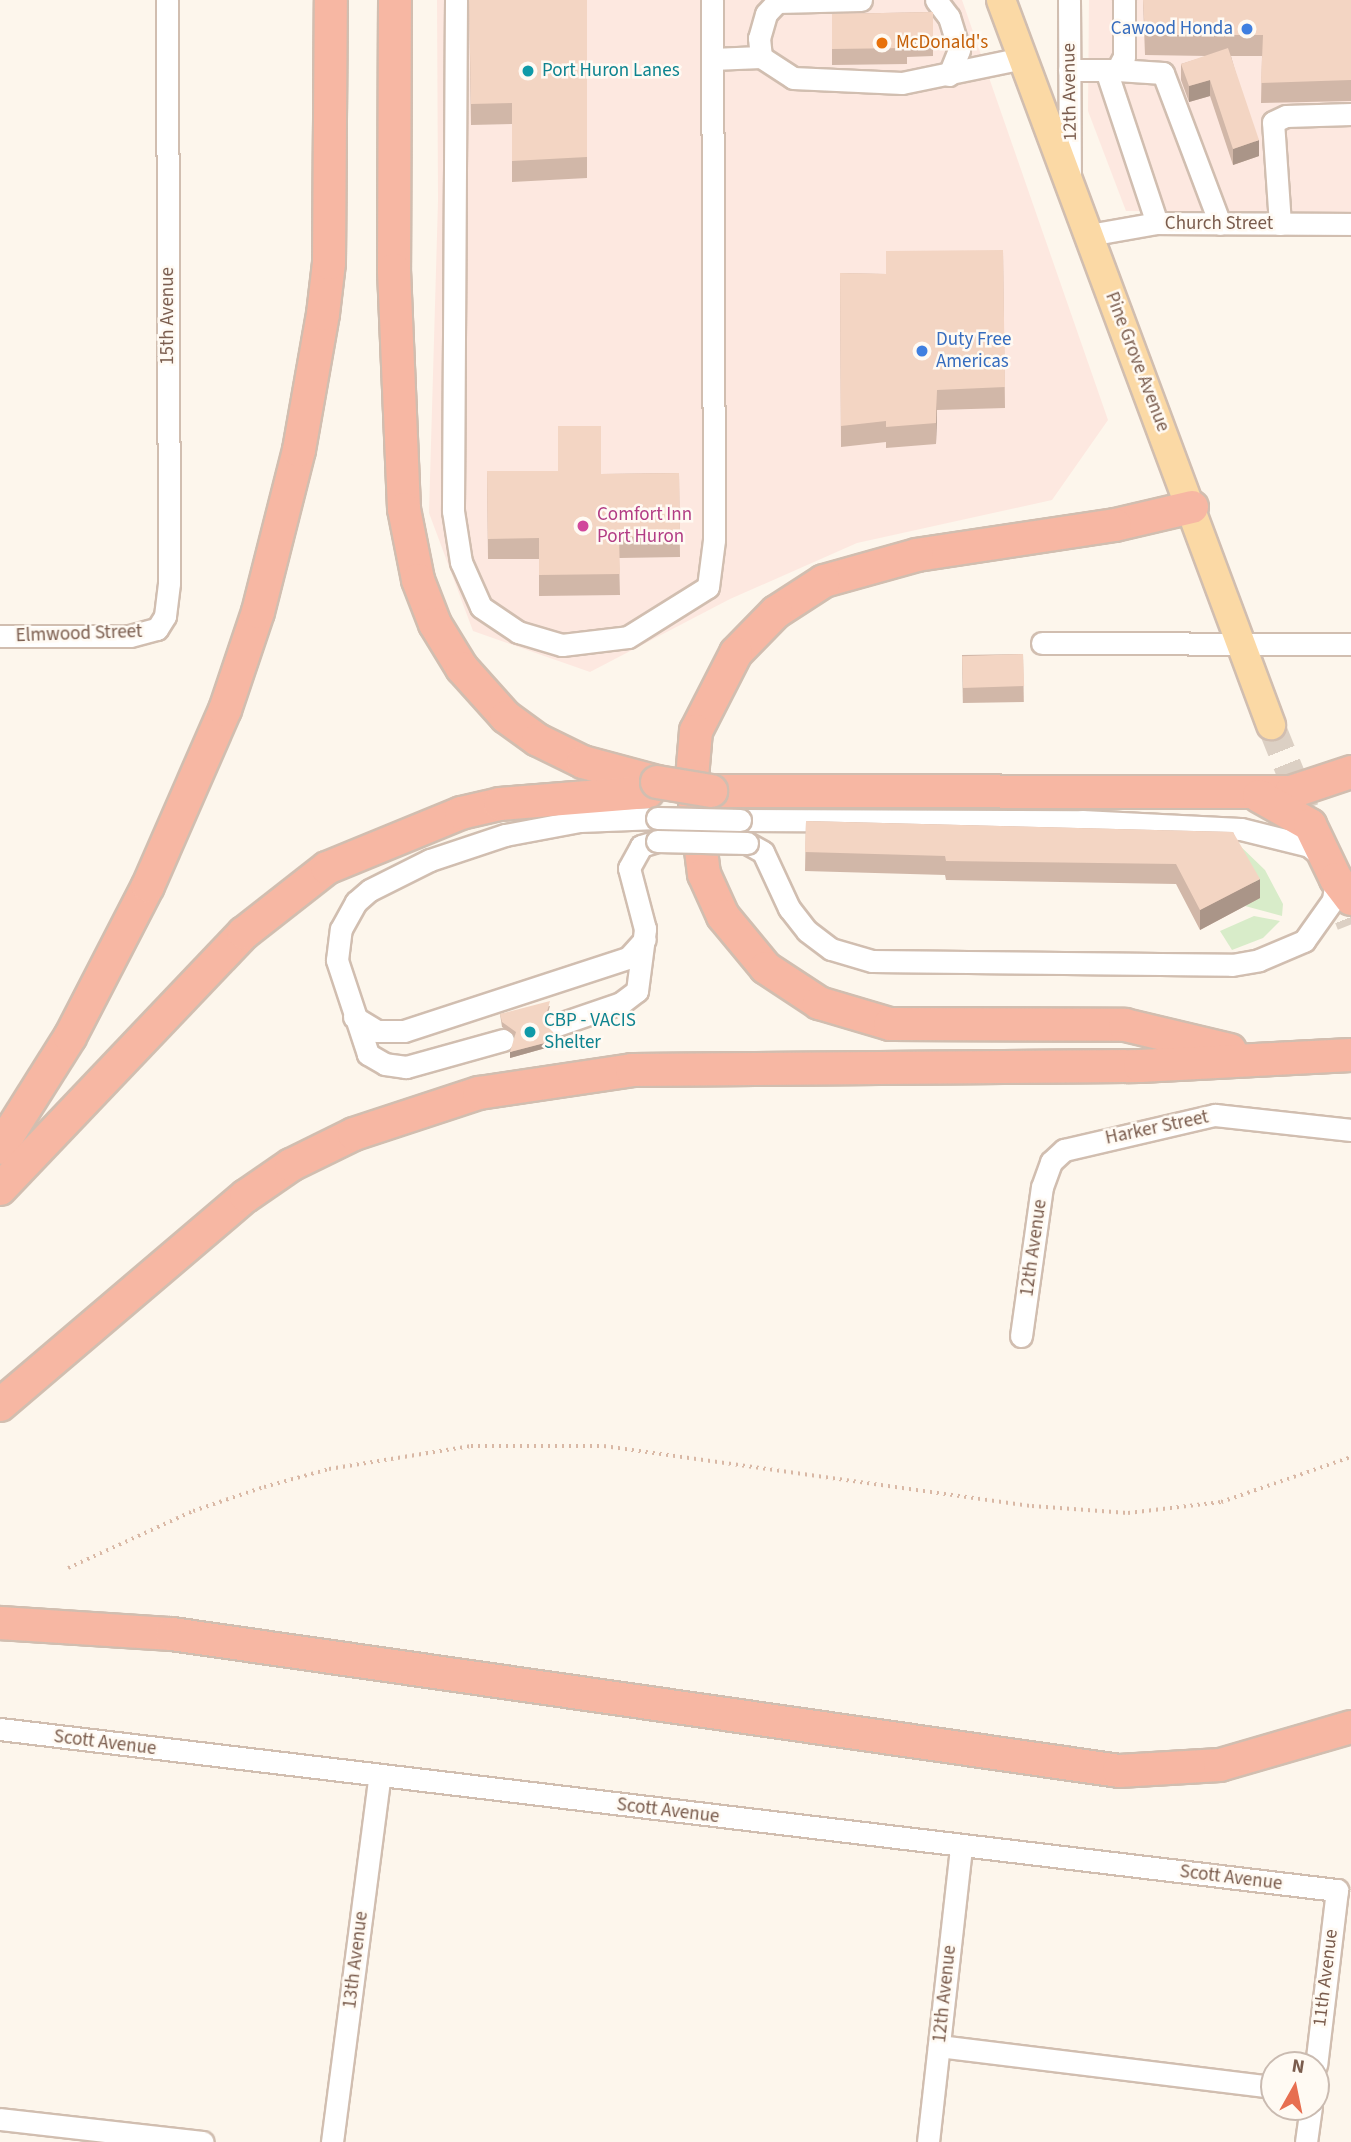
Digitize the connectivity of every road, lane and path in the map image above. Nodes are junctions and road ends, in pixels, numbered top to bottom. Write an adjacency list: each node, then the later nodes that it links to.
1 (167, 0): 25 (street, 15th Avenue)
2 (331, 0): 46 (highway)
3 (396, 0): 33 (highway)
4 (456, 0): 13 (street)
5 (712, 0): 13 (street)
6 (861, 0): 11 (street)
7 (936, 0): 16 (street)
8 (1001, 0): 12 (main road, Pine Grove Avenue)
9 (1069, 0): 14 (street, 12th Avenue)
10 (1124, 0): 15 (street)
11 (761, 57): 13 (street); 16 (street)
12 (1023, 58): 16 (street); 18 (main road, Pine Grove Avenue)
13 (712, 59)
14 (1069, 70): 15 (street); 18 (street, 12th Avenue)
15 (1112, 70): 19 (street); 20 (street)
16 (949, 75)
17 (1351, 114): 21 (street)
18 (1070, 184): 23 (main road, Pine Grove Avenue)
19 (1157, 223): 20 (street, Church Street); 23 (street, Church Street)
20 (1220, 224): 21 (street, Church Street)
21 (1280, 224): 22 (street, Church Street)
22 (1351, 224)
23 (1089, 235): 24 (main road, Pine Grove Avenue)
24 (1192, 507): 28 (main road, Pine Grove Avenue); 43 (highway)
25 (157, 629): 26 (street, Elmwood Street)
26 (0, 636)
27 (1042, 643): 28 (street)
28 (1240, 644): 29 (street); 30 (main road, Pine Grove Avenue)
29 (1351, 644)
30 (1271, 725)
31 (1351, 772): 32 (highway)
32 (1237, 791): 34 (highway); 37 (highway)
33 (657, 797): 34 (highway, bridge); 39 (street); 48 (highway)
34 (730, 801): 35 (street)
35 (796, 820): 36 (street); 37 (street)
36 (769, 866): 37 (street); 38 (street, bridge)
37 (1344, 887)
38 (645, 939): 39 (street); 40 (street)
39 (354, 1017): 41 (street)
40 (557, 1024)
41 (503, 1040)
42 (1332, 1053): 43 (highway); 44 (highway)
43 (1271, 1057): 50 (highway)
44 (1351, 1067)
45 (1351, 1130): 47 (street, Harker Street)
46 (0, 1148)
47 (1051, 1162): 49 (street, 12th Avenue)
48 (0, 1189)
49 (1021, 1336)
50 (0, 1405)
51 (1351, 1457): 52 (path)
52 (68, 1568)
53 (0, 1623): 54 (highway)
54 (1351, 1727)
55 (0, 1729): 56 (street, Scott Avenue)
56 (379, 1778): 57 (street, Scott Avenue); 65 (street, 13th Avenue)
57 (961, 1846): 58 (street, Scott Avenue); 59 (street, 12th Avenue)
58 (1337, 1890): 60 (street, 11th Avenue)
59 (939, 2046): 61 (street); 66 (street, 12th Avenue)
60 (1318, 2051)
61 (1260, 2085)
62 (0, 2119): 64 (street)
63 (1309, 2121): 67 (street)
64 (203, 2142)
65 (332, 2142)
66 (928, 2142)
67 (1307, 2142)

